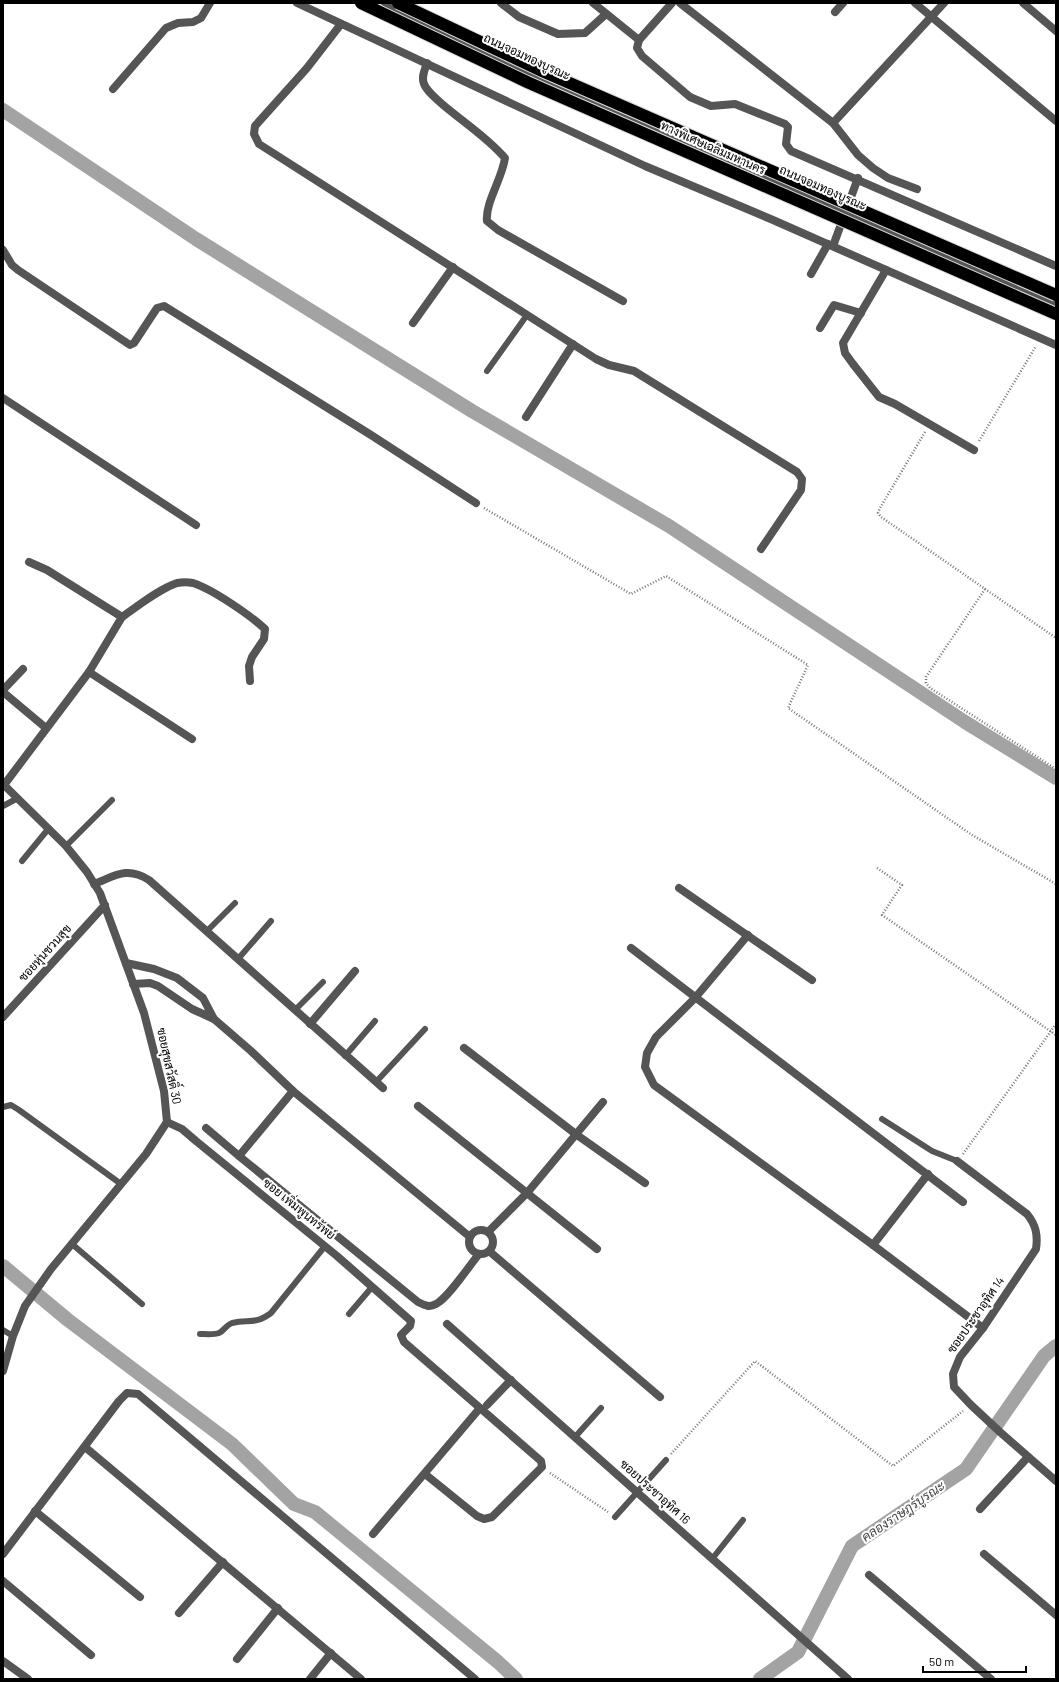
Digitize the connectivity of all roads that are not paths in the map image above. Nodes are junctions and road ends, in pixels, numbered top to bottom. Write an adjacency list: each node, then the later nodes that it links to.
1 (210, 3): 21 (street)
2 (297, 3): 17 (street)
3 (361, 3): 37 (highway, ทางพิเศษเฉลิมมหานคร, bridge)
4 (384, 3): 26 (street, ถนนจอมทองบูรณะ)
5 (398, 3): 33 (highway, ทางพิเศษเฉลิมมหานคร, bridge)
6 (501, 3): 15 (street)
7 (593, 3): 15 (street)
8 (672, 3): 19 (street)
9 (680, 3): 23 (street)
10 (843, 3): 14 (street)
11 (915, 3): 16 (street)
12 (944, 3): 16 (street)
13 (1023, 3): 18 (street)
14 (835, 12)
15 (606, 14): 19 (street)
16 (931, 18): 22 (street); 23 (street)
17 (341, 24): 20 (street); 30 (street)
18 (1056, 31)
19 (638, 40): 24 (street)
20 (427, 63): 27 (street); 34 (street)
21 (113, 90)
22 (1056, 120)
23 (834, 124): 25 (street)
24 (858, 178): 26 (street); 29 (street)
25 (917, 189)
26 (846, 212): 27 (street); 35 (street, ถนนจอมทองบูรณะ)
27 (831, 245): 31 (street); 32 (street)
28 (3, 250): 47 (street)
29 (1056, 266)
30 (453, 267): 38 (street); 39 (street)
31 (886, 270): 36 (street); 42 (street)
32 (811, 274)
33 (1056, 295)
34 (623, 301)
35 (1056, 303)
36 (861, 313): 40 (street); 46 (street)
37 (1056, 314)
38 (527, 315): 41 (street); 43 (lane)
39 (413, 323)
40 (820, 328)
41 (574, 344): 45 (street); 49 (street)
42 (1056, 345)
43 (487, 371)
44 (3, 398): 48 (street)
45 (526, 417)
46 (974, 450)
47 (476, 503)
48 (196, 525)
49 (761, 549)
50 (30, 562): 51 (street)
51 (122, 617): 53 (street); 54 (street)
52 (22, 668): 55 (street)
53 (89, 672): 56 (street); 57 (street)
54 (250, 681)
55 (3, 691): 56 (street)
56 (46, 728): 58 (street)
57 (192, 739)
58 (3, 784): 59 (street, ซอยสุขสวัสดิ์ 30)
59 (18, 798): 61 (lane); 62 (street, ซอยสุขสวัสดิ์ 30)
60 (112, 800): 63 (lane)
61 (3, 806)
62 (49, 828): 63 (street, ซอยสุขสวัสดิ์ 30); 64 (lane)
63 (66, 846): 65 (street, ซอยสุขสวัสดิ์ 30)
64 (22, 861)
65 (94, 884): 68 (street, ซอยสุขสวัสดิ์ 30); 70 (street)
66 (679, 888): 71 (street)
67 (235, 903): 70 (lane)
68 (105, 905): 74 (street, ซอยสุขสวัสดิ์ 30); 81 (street, ซอยหุ่นชวนสุข)
69 (271, 921): 73 (lane)
70 (207, 931): 73 (street)
71 (748, 935): 76 (street); 79 (street)
72 (631, 948): 79 (street)
73 (238, 959): 80 (street)
74 (126, 963): 78 (street, ซอยสุขสวัสดิ์ 30); 82 (street)
75 (355, 971): 84 (street)
76 (812, 980)
77 (323, 982): 80 (lane)
78 (133, 984): 82 (street); 95 (street, ซอยสุขสวัสดิ์ 30)
79 (695, 998): 100 (street); 108 (street)
80 (295, 1010): 84 (street)
81 (3, 1017)
82 (214, 1019): 90 (street)
83 (374, 1021): 87 (lane)
84 (310, 1024): 87 (street)
85 (425, 1029): 88 (lane)
86 (464, 1048): 97 (street)
87 (345, 1056): 88 (street)
88 (376, 1082): 89 (street)
89 (383, 1088)
90 (293, 1091): 98 (street); 106 (street)
91 (603, 1102): 97 (street)
92 (418, 1106): 103 (street)
93 (3, 1107): 102 (lane)
94 (882, 1119): 99 (lane)
95 (167, 1122): 102 (street, ซอยสุขสวัสดิ์ 30); 109 (street, ซอย เพิ่มพูนทรัพย์)
96 (206, 1128): 98 (street)
97 (577, 1135): 101 (street); 103 (street)
98 (239, 1156): 112 (street)
99 (957, 1161): 117 (street, ซอยประชาอุทิศ 14)
100 (928, 1174): 104 (street); 108 (street)
101 (645, 1183)
102 (121, 1184): 107 (street, ซอยสุขสวัสดิ์ 30)
103 (527, 1193): 105 (street); 110 (street)
104 (963, 1202)
105 (488, 1232): 106 (street); 111 (street)
106 (470, 1237): 112 (street)
107 (72, 1244): 114 (lane); 120 (street, ซอยสุขสวัสดิ์ 30)
108 (873, 1245): 117 (street)
109 (325, 1246): 113 (street, ซอย เพิ่มพูนทรัพย์); 119 (lane)
110 (597, 1249)
111 (489, 1251): 112 (street); 123 (street)
112 (479, 1254)
113 (372, 1287): 115 (lane); 124 (street, ซอย เพิ่มพูนทรัพย์)
114 (142, 1304)
115 (349, 1314)
116 (447, 1324): 122 (street, ซอยประชาอุทิศ 16)
117 (983, 1328): 128 (street, ซอยประชาอุทิศ 14)
118 (3, 1330): 120 (lane)
119 (200, 1334)
120 (13, 1336): 121 (street, ซอยสุขสวัสดิ์ 30)
121 (3, 1371)
122 (511, 1380): 124 (street); 126 (street, ซอยประชาอุทิศ 16)
123 (660, 1397)
124 (483, 1407): 130 (street); 130 (street)
125 (601, 1408): 126 (lane)
126 (575, 1437): 132 (street, ซอยประชาอุทิศ 16)
127 (85, 1446): 134 (street); 141 (street); 155 (street)
128 (1028, 1456): 131 (street, ซอยประชาอุทิศ 14); 133 (street)
129 (666, 1460): 132 (lane)
130 (425, 1474): 137 (street)
131 (1056, 1481)
132 (637, 1492): 135 (lane); 140 (street, ซอยประชาอุทิศ 16)
133 (980, 1509)
134 (35, 1511): 138 (street); 144 (street)
135 (615, 1517)
136 (743, 1520): 140 (lane)
137 (373, 1534)
138 (3, 1554)
139 (984, 1554): 147 (street)
140 (712, 1558): 156 (street, ซอยประชาอุทิศ 16)
141 (223, 1562): 145 (street); 146 (street)
142 (869, 1575): 157 (street)
143 (3, 1580): 149 (street)
144 (140, 1597)
145 (278, 1608): 148 (street); 150 (street)
146 (179, 1613)
147 (1056, 1615)
148 (331, 1653): 153 (street); 154 (street)
149 (91, 1655)
150 (237, 1659)
151 (3, 1661): 152 (street)
152 (28, 1679)
153 (310, 1679)
154 (361, 1679)
155 (475, 1679)
156 (848, 1679)
157 (991, 1679)

